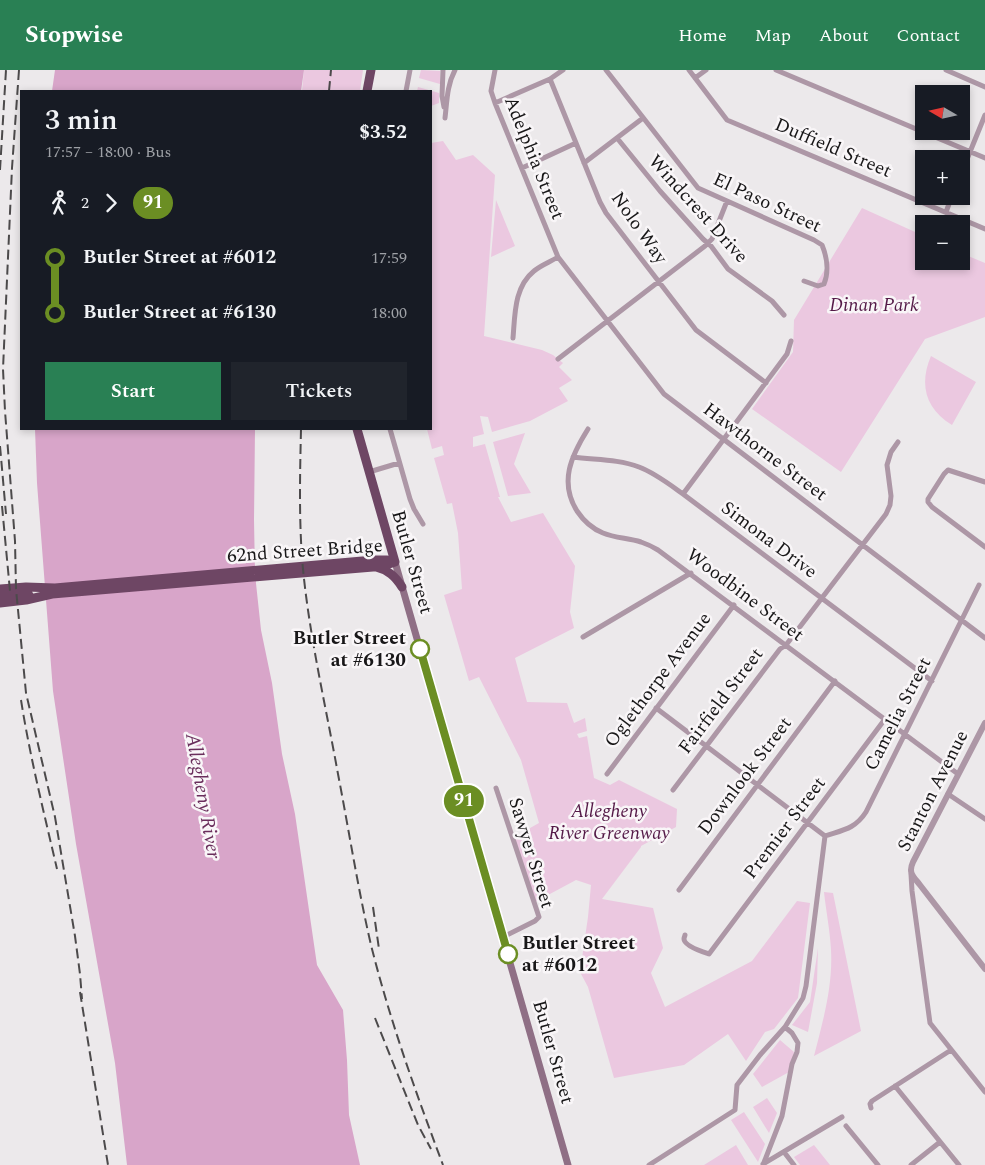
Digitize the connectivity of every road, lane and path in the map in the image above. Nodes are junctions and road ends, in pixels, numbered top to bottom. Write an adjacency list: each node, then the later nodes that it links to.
1 (370, 70): 15 (highway)
2 (410, 70): 16 (street)
3 (443, 70): 4 (street)
4 (454, 70)
5 (495, 70): 17 (street, Adelphia Street)
6 (563, 70): 13 (street)
7 (606, 70): 19 (street, El Paso Street)
8 (689, 70): 12 (street, Duffield Street)
9 (706, 70): 12 (street)
10 (776, 70): 22 (street)
11 (946, 70): 14 (street)
12 (695, 78): 29 (street, Duffield Street)
13 (550, 79): 17 (street); 21 (street, Nolo Way)
14 (985, 87)
15 (367, 90)
16 (406, 90)
17 (495, 103): 26 (street, Adelphia Street)
18 (985, 115): 23 (street)
19 (643, 118): 20 (street); 27 (street, El Paso Street)
20 (617, 138): 25 (street); 31 (street, Windcrest Drive)
21 (576, 143): 25 (street, Nolo Way); 26 (street)
22 (965, 150)
23 (970, 152): 24 (street)
24 (985, 158)
25 (584, 163): 33 (street, Nolo Way)
26 (522, 168): 32 (street, Adelphia Street)
27 (727, 201): 31 (street); 34 (street, El Paso Street)
28 (949, 205): 29 (street)
29 (946, 212): 30 (street, Duffield Street)
30 (985, 229)
31 (708, 243): 33 (street); 35 (street, Windcrest Drive)
32 (558, 256): 36 (street, Hawthorne Street); 37 (street)
33 (658, 281): 36 (street); 40 (street, Nolo Way)
34 (804, 281)
35 (784, 315)
36 (607, 320): 39 (street); 44 (street, Hawthorne Street)
37 (513, 338)
38 (791, 340): 40 (street)
39 (558, 359)
40 (766, 383): 44 (street)
41 (588, 429): 46 (street, Woodbine Street)
42 (357, 430): 48 (highway, Butler Street)
43 (390, 430): 47 (street)
44 (724, 439): 50 (street); 53 (street, Hawthorne Street)
45 (898, 442): 53 (street, Fairfield Street)
46 (573, 457): 50 (street, Simona Drive); 57 (street, Woodbine Street)
47 (400, 463): 48 (street); 51 (street)
48 (369, 472): 52 (highway, Butler Street)
49 (985, 482): 54 (street)
50 (683, 494): 62 (street, Simona Drive)
51 (424, 524)
52 (388, 536): 55 (highway, Butler Street); 56 (highway)
53 (862, 545): 62 (street, Fairfield Street); 65 (street, Hawthorne Street)
54 (985, 547)
55 (395, 562): 56 (highway, 62nd Street Bridge); 59 (main road, Butler Street)
56 (380, 563): 59 (highway); 60 (highway, 62nd Street Bridge)
57 (691, 573): 64 (street, Woodbine Street); 66 (street)
58 (980, 585): 65 (street, Camelia Street)
59 (402, 586): 88 (main road, Butler Street)
60 (53, 591): 61 (highway, 62nd Street Bridge); 63 (highway, 62nd Street Bridge)
61 (2, 593)
62 (822, 598): 68 (street, Fairfield Street); 70 (street, Simona Drive)
63 (0, 603)
64 (734, 605): 68 (street, Woodbine Street); 71 (street, Oglethorpe Avenue)
65 (962, 621): 67 (street, Hawthorne Street); 70 (street, Camelia Street)
66 (584, 637)
67 (985, 638)
68 (786, 645): 69 (street, Woodbine Street); 75 (street, Fairfield Street)
69 (835, 681): 72 (street, Woodbine Street); 78 (street, Downlook Street)
70 (932, 681): 74 (street, Camelia Street)
71 (656, 708): 75 (street); 76 (street, Oglethorpe Avenue)
72 (885, 719): 74 (street, Woodbine Street); 83 (street, Premier Street)
73 (985, 723): 77 (street, Stanton Avenue)
74 (905, 734): 77 (street, Woodbine Street); 84 (street, Camelia Street)
75 (706, 747): 78 (street); 80 (street, Fairfield Street)
76 (606, 774)
77 (958, 774): 81 (street, Stanton Avenue)
78 (756, 785): 83 (street); 86 (street, Downlook Street)
79 (496, 788): 88 (street, Sawyer Street)
80 (673, 790)
81 (948, 794): 82 (street); 85 (street, Stanton Avenue)
82 (985, 819)
83 (807, 823): 84 (street); 87 (street, Premier Street)
84 (825, 836): 90 (street)
85 (911, 873): 89 (street, Stanton Avenue); 91 (street)
86 (679, 890)
87 (685, 935)
88 (503, 937): 99 (main road, Butler Street)
89 (985, 969)
90 (785, 1027): 100 (street); 101 (street)
91 (951, 1050): 92 (street); 93 (street)
92 (895, 1086): 94 (street); 97 (street)
93 (985, 1092)
94 (871, 1108)
95 (842, 1117): 98 (street)
96 (846, 1126): 103 (street)
97 (940, 1142): 104 (street); 105 (street)
98 (784, 1152): 101 (street); 102 (street)
99 (568, 1165)
100 (649, 1165)
101 (763, 1165)
102 (794, 1165)
103 (878, 1165)
104 (911, 1165)
105 (958, 1165)

